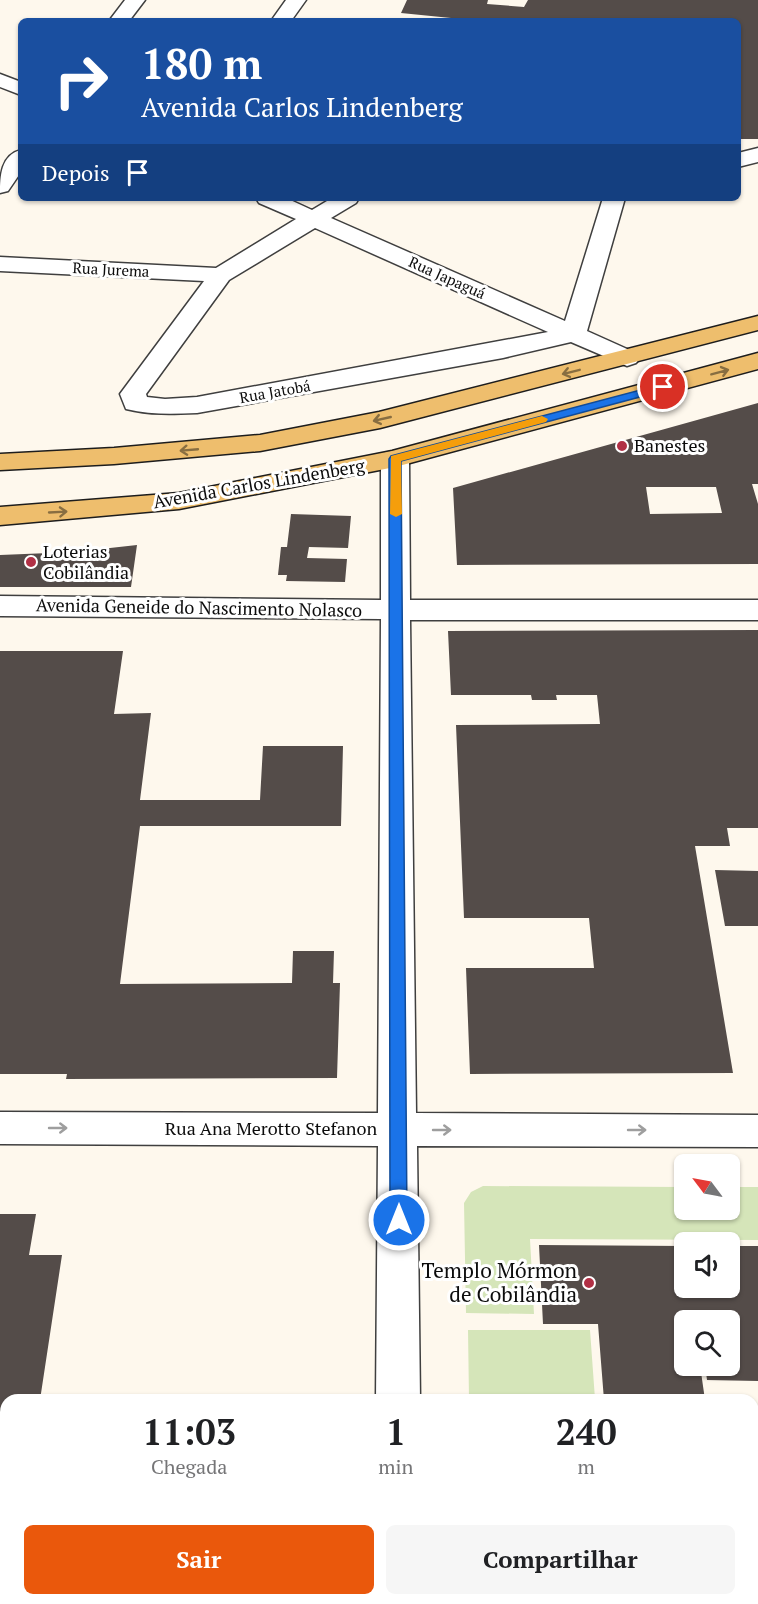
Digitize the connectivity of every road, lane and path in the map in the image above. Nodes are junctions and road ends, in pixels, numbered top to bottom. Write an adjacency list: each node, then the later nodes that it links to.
1 (135, 0): 3 (street)
2 (296, 0): 4 (street)
3 (121, 18)
4 (283, 18)
5 (0, 80): 6 (street)
6 (18, 88)
7 (758, 155): 8 (street)
8 (741, 159)
9 (18, 161): 10 (street)
10 (0, 186)
11 (274, 201): 14 (street, Rua Japaguá)
12 (343, 201): 14 (street, Rua Jatobá)
13 (613, 201): 18 (street)
14 (314, 219): 16 (street, Rua Jatobá); 18 (street, Rua Japaguá)
15 (0, 264): 16 (street, Rua Jurema)
16 (221, 275): 18 (street, Rua Jatobá)
17 (758, 323): 19 (main road)
18 (574, 334): 19 (street, Rua Japaguá)
19 (627, 358): 22 (main road, one-way to 22)
20 (758, 361): 21 (main road, Avenida Carlos Lindenberg, one-way to 20)
21 (395, 459): 23 (main road, Avenida Carlos Lindenberg, one-way to 21); 25 (street)
22 (0, 462)
23 (0, 516)
24 (0, 606): 25 (street, Avenida Geneide do Nascimento Nolasco)
25 (397, 610): 26 (street, Avenida Geneide do Nascimento Nolasco); 28 (street)
26 (758, 610)
27 (0, 1128): 28 (street, Rua Ana Merotto Stefanon, one-way to 28)
28 (399, 1129): 29 (street, Rua Ana Merotto Stefanon, one-way to 29); 30 (street)
29 (758, 1131)
30 (398, 1394)

